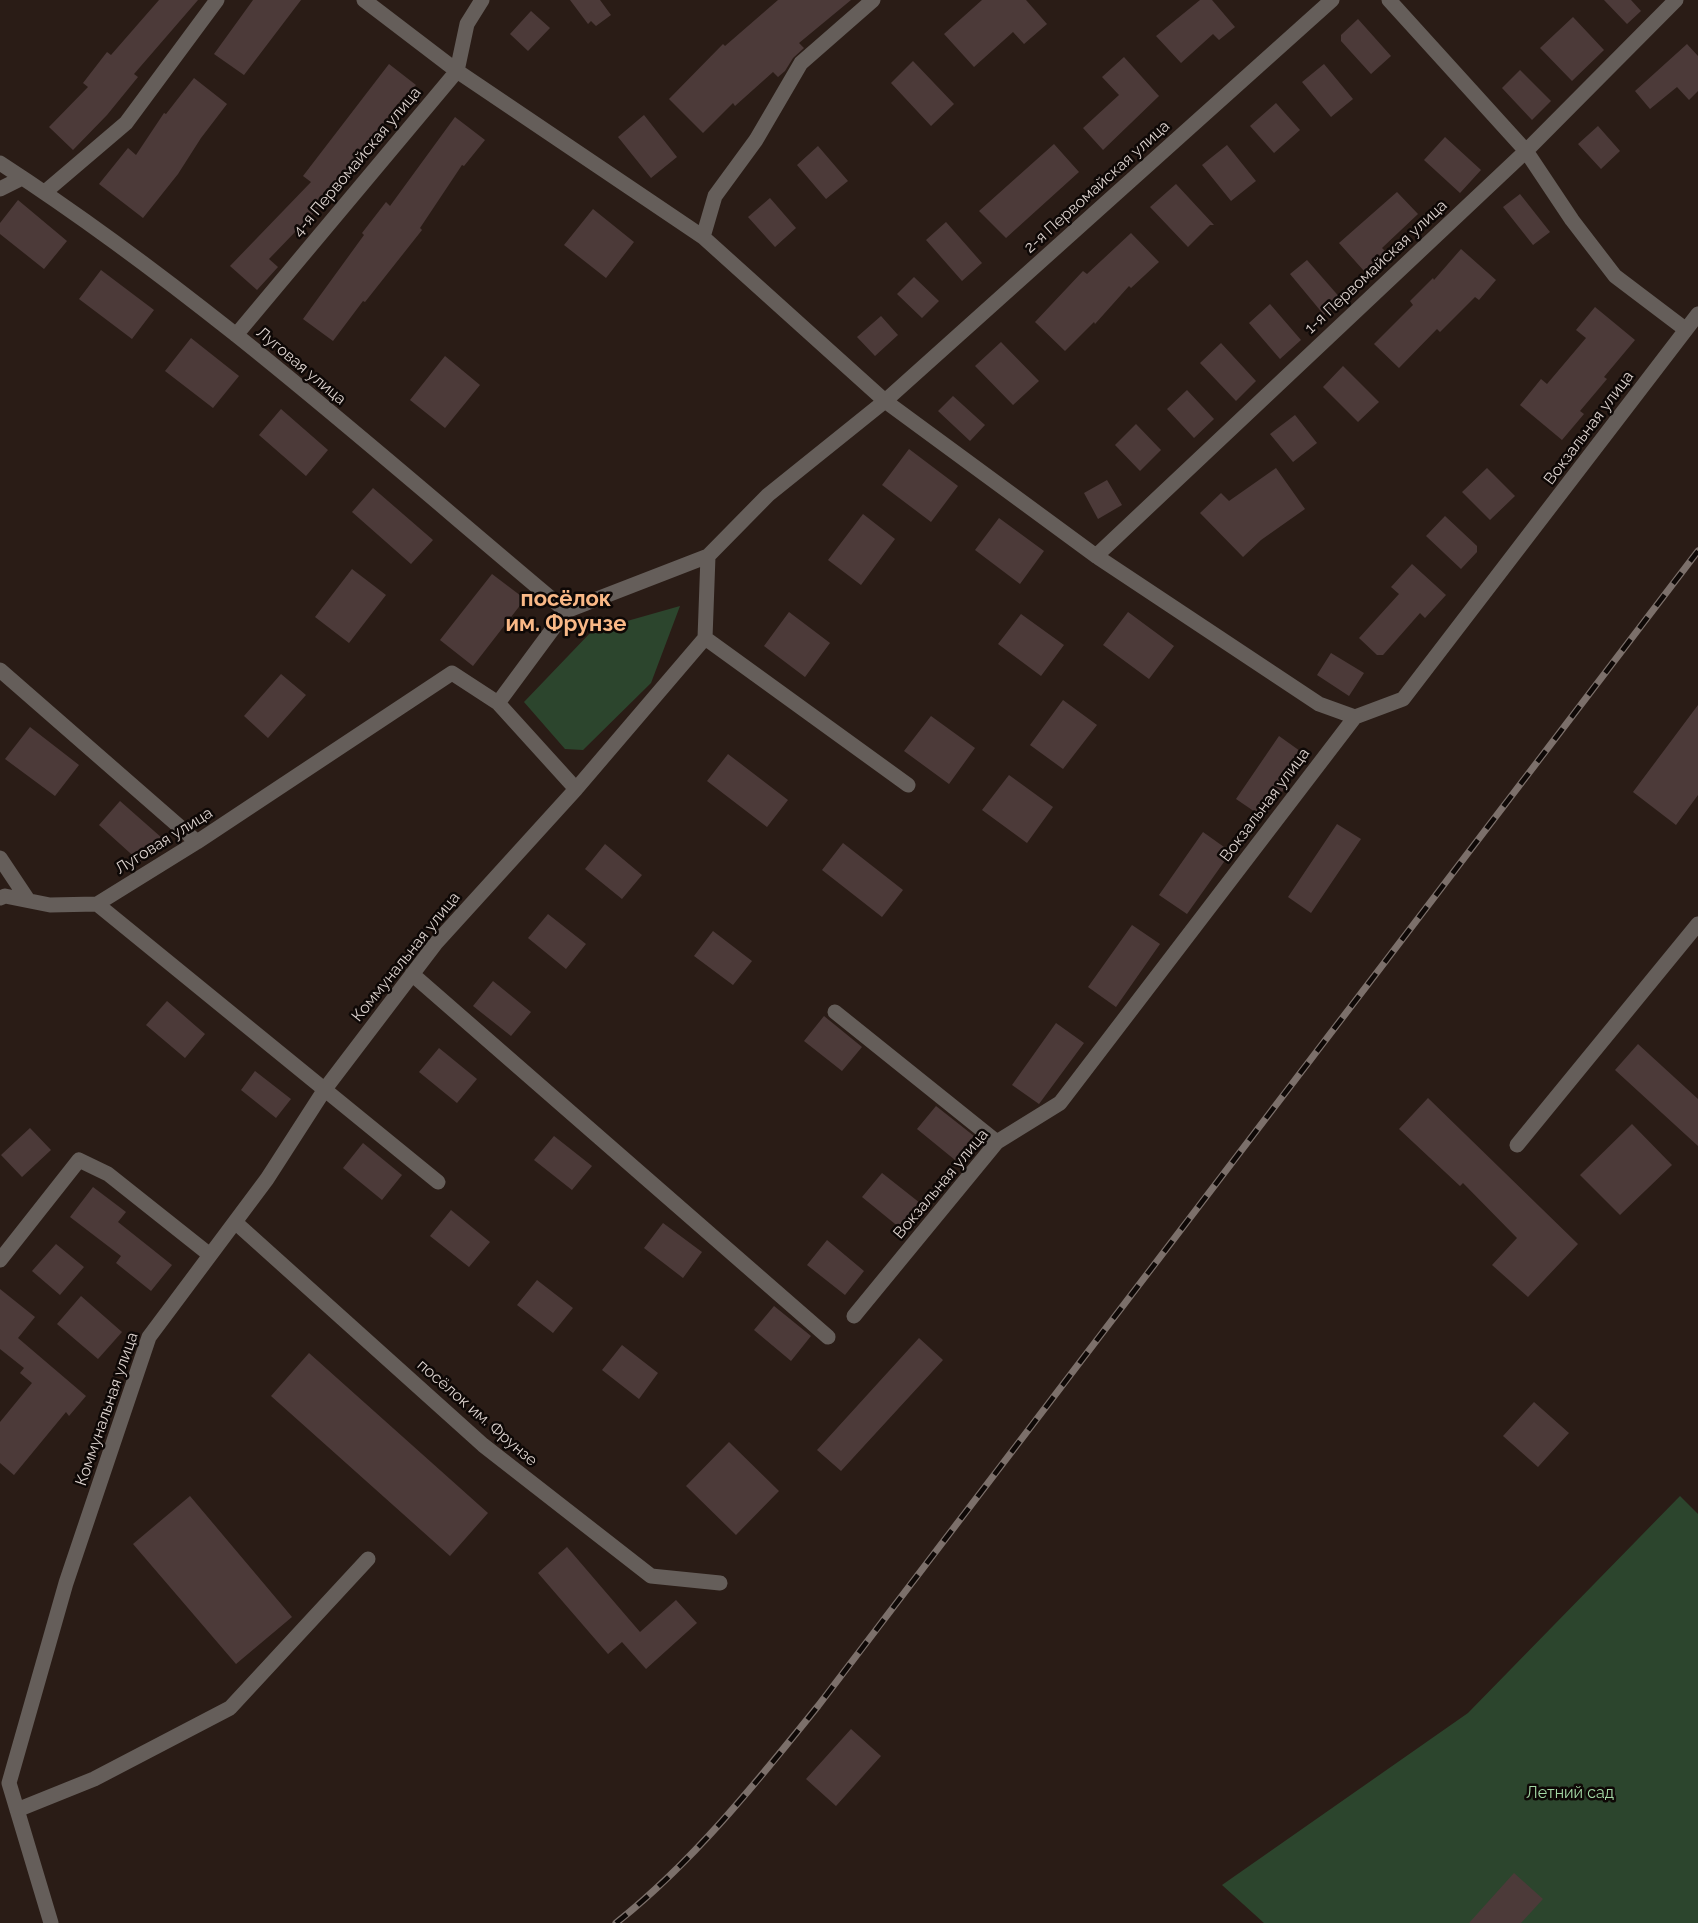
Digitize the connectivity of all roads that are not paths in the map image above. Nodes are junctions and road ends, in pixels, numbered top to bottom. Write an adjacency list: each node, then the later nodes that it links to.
1 (217, 0): 13 (street)
2 (364, 0): 8 (street)
3 (482, 0): 8 (street, 4-я Первомайская улица)
4 (873, 0): 14 (street)
5 (1332, 0): 18 (street, 2-я Первомайская улица)
6 (1389, 0): 9 (street)
7 (1676, 0): 9 (street, 1-я Первомайская улица)
8 (457, 71): 14 (street); 17 (street, 4-я Первомайская улица)
9 (1526, 151): 16 (street); 20 (street, 1-я Первомайская улица)
10 (0, 163): 11 (street, Луговая улица)
11 (22, 178): 12 (street); 13 (street, Луговая улица)
12 (0, 189)
13 (45, 192): 17 (street, Луговая улица)
14 (703, 237): 18 (street)
15 (1698, 314): 16 (street, Вокзальная улица)
16 (1685, 329): 25 (street, Вокзальная улица)
17 (236, 335): 21 (street, Луговая улица)
18 (885, 401): 19 (street); 20 (street)
19 (708, 556): 21 (street); 22 (street)
20 (1096, 556): 25 (street)
21 (566, 611): 24 (street)
22 (705, 638): 26 (street); 27 (street, Коммунальная улица)
23 (0, 670): 28 (street)
24 (498, 703): 27 (street); 28 (street, Луговая улица)
25 (1355, 717): 37 (street, Вокзальная улица)
26 (908, 785)
27 (576, 789): 34 (street, Коммунальная улица)
28 (197, 842): 32 (street, Луговая улица)
29 (0, 858): 31 (street)
30 (0, 898): 31 (street)
31 (28, 900): 32 (street)
32 (97, 904): 36 (street)
33 (1698, 924): 38 (street)
34 (412, 974): 36 (street, Коммунальная улица); 44 (street)
35 (835, 1012): 37 (street)
36 (325, 1089): 39 (street); 40 (street, Коммунальная улица)
37 (997, 1142): 43 (street, Вокзальная улица)
38 (1517, 1146)
39 (438, 1182)
40 (235, 1222): 41 (street, Коммунальная улица); 46 (street, посёлок им. Фрунзе)
41 (210, 1255): 42 (street); 47 (street, Коммунальная улица)
42 (0, 1260)
43 (854, 1316)
44 (828, 1337)
45 (368, 1559): 47 (street)
46 (720, 1584)
47 (17, 1810): 48 (street, Коммунальная улица)
48 (51, 1923)

